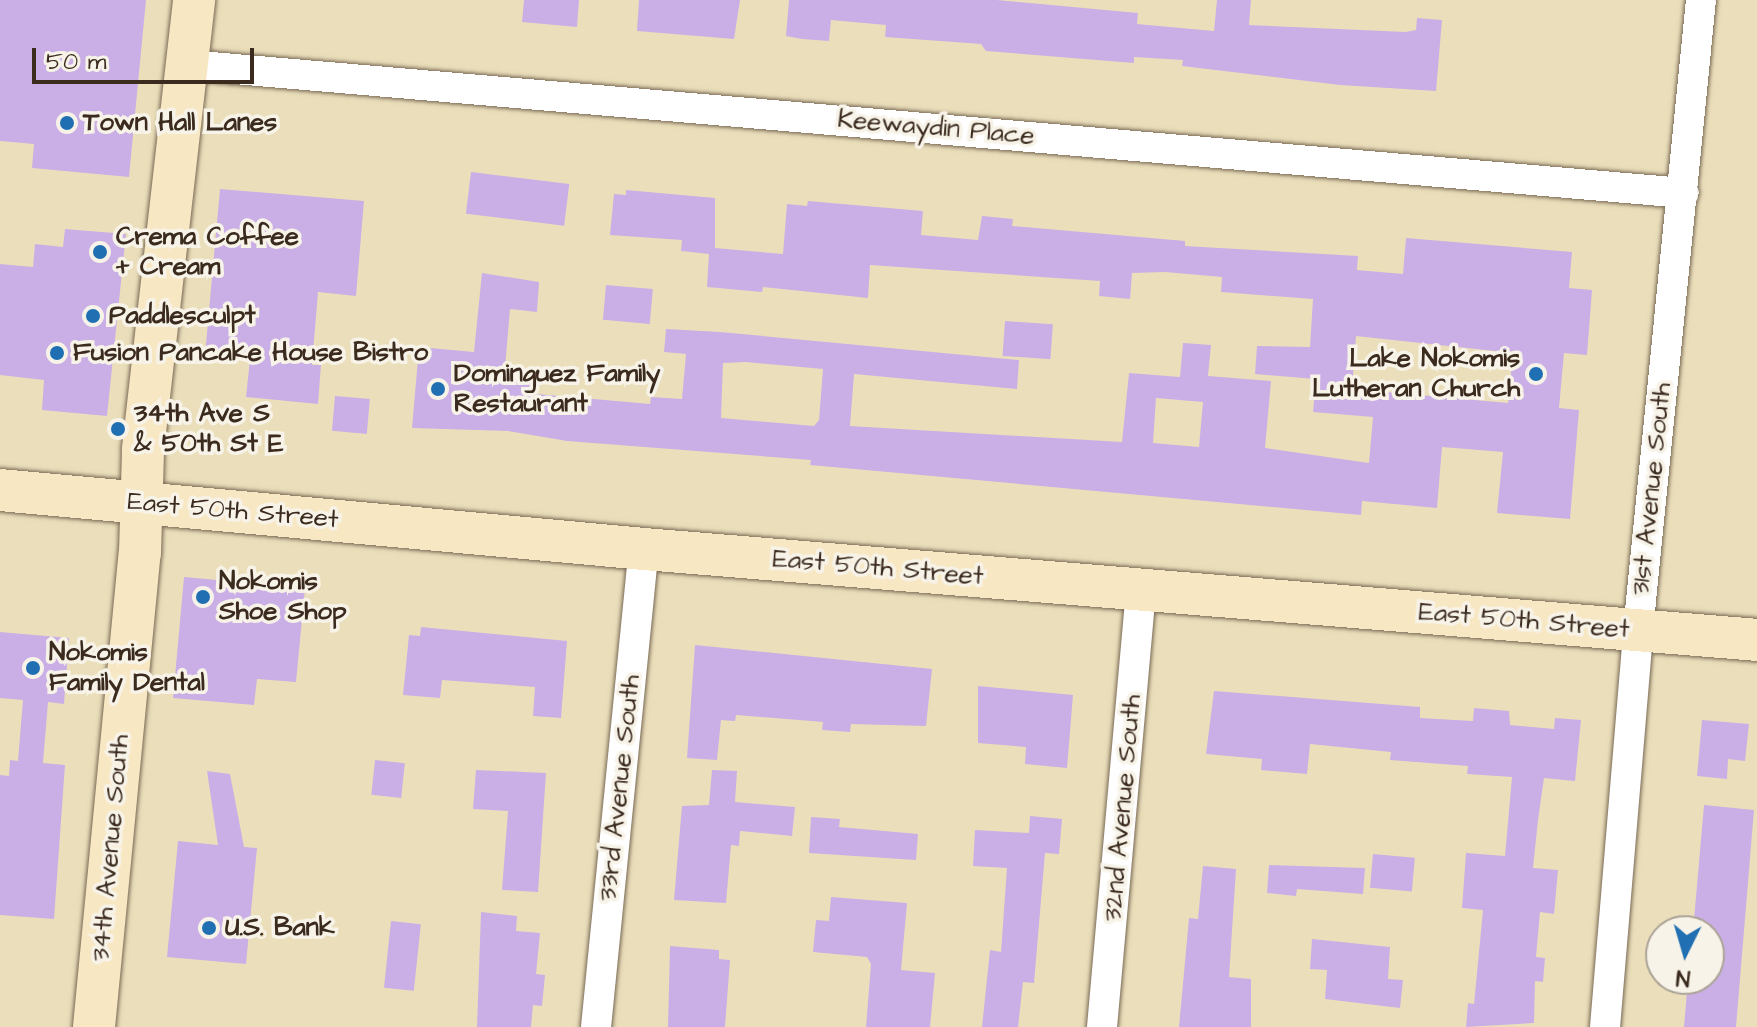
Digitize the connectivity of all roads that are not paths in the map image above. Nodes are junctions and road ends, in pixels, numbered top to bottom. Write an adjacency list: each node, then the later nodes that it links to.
1 (194, 0): 3 (street, 34th Avenue South)
2 (1701, 0): 4 (street, 31st Avenue South)
3 (188, 65): 4 (street, Keewaydin Place); 6 (street, 34th Avenue South)
4 (1684, 193): 9 (street, 31st Avenue South)
5 (0, 490): 6 (street, East 50th Street)
6 (143, 503): 7 (street, East 50th Street); 11 (street, 34th Avenue South)
7 (644, 549): 8 (street, East 50th Street); 12 (street, 33rd Avenue South)
8 (1141, 589): 9 (street, East 50th Street); 13 (street, 32nd Avenue South)
9 (1638, 631): 10 (street, East 50th Street); 14 (street, 31st Avenue South)
10 (1757, 640)
11 (94, 1027)
12 (596, 1027)
13 (1102, 1027)
14 (1605, 1027)

